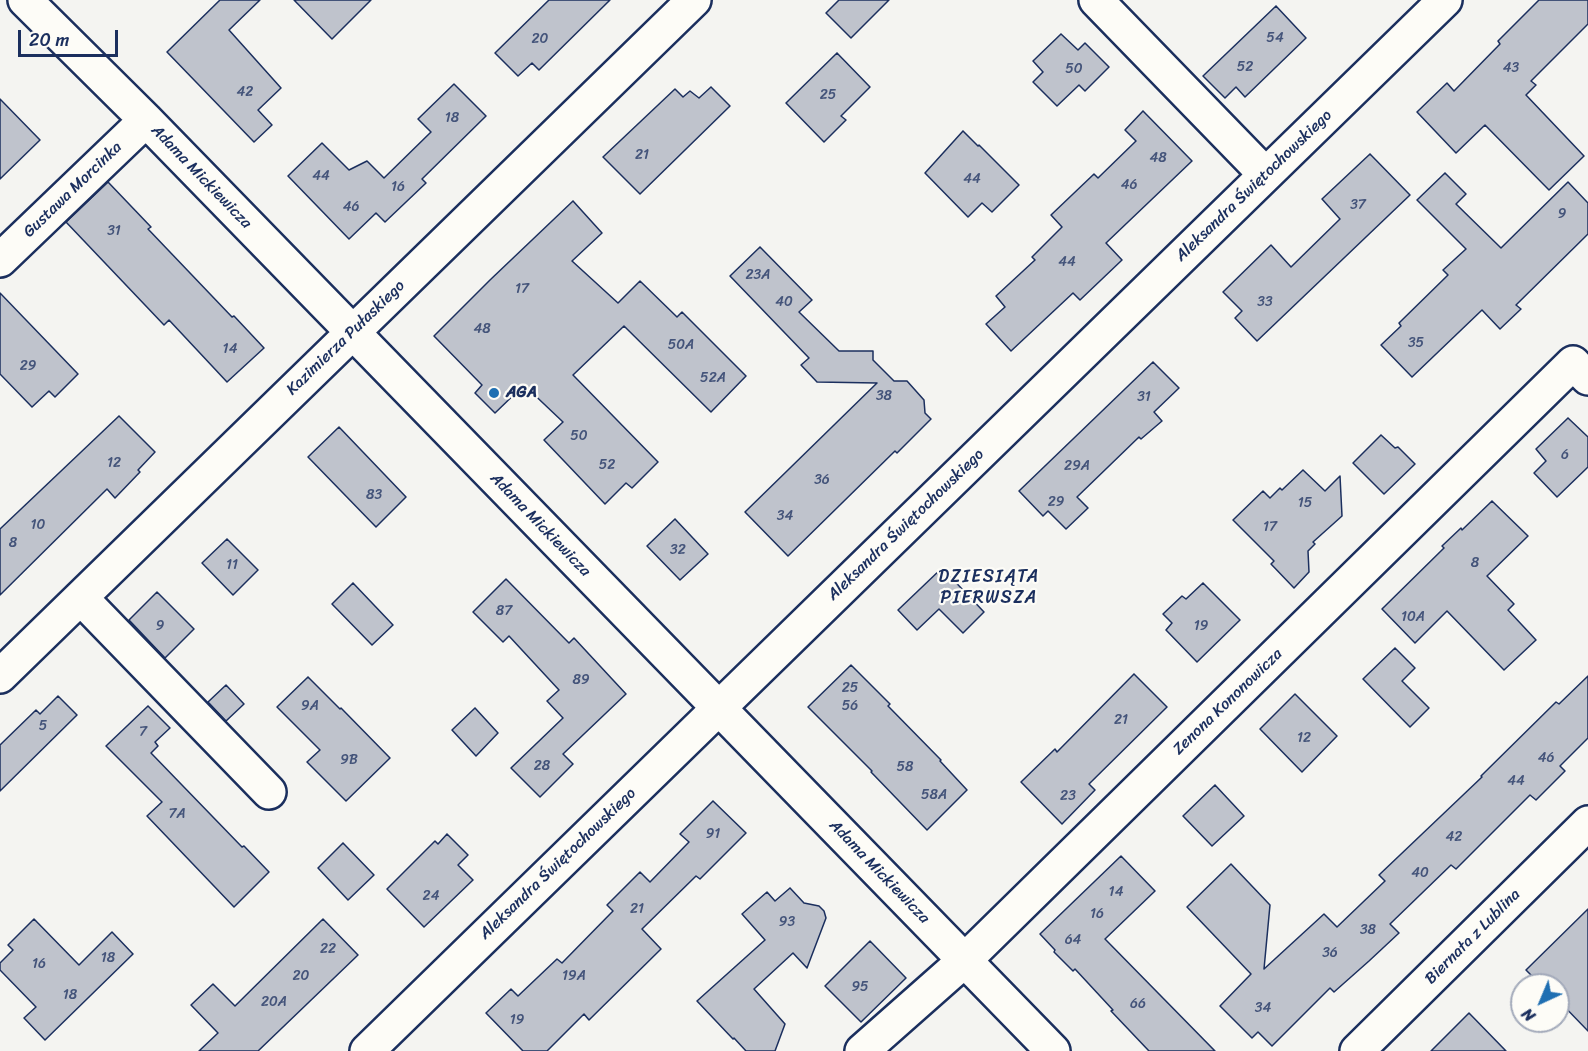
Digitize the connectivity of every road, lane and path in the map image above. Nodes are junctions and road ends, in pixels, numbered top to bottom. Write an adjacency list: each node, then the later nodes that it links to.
1 (25, 0): 5 (street, Adama Mickiewicza)
2 (694, 0): 8 (street, Kazimierza Pułaskiego)
3 (1096, 0): 6 (street)
4 (1445, 0): 6 (street, Aleksandra Świętochowskiego)
5 (146, 120): 7 (street, Gustawa Morcinka); 8 (street, Adama Mickiewicza)
6 (1265, 174): 12 (street, Aleksandra Świętochowskiego)
7 (0, 260)
8 (352, 332): 10 (street, Kazimierza Pułaskiego); 12 (street, Adama Mickiewicza)
9 (1588, 378): 15 (street, Zenona Kononowicza)
10 (81, 598): 11 (street, Kazimierza Pułaskiego); 13 (street)
11 (0, 676)
12 (718, 708): 15 (street, Adama Mickiewicza); 16 (street, Aleksandra Świętochowskiego)
13 (269, 792)
14 (1588, 823): 19 (street, Biernata z Lublina)
15 (965, 960): 17 (street, Zenona Kononowicza); 18 (street, Adama Mickiewicza)
16 (367, 1051)
17 (862, 1051)
18 (1053, 1051)
19 (1358, 1051)

